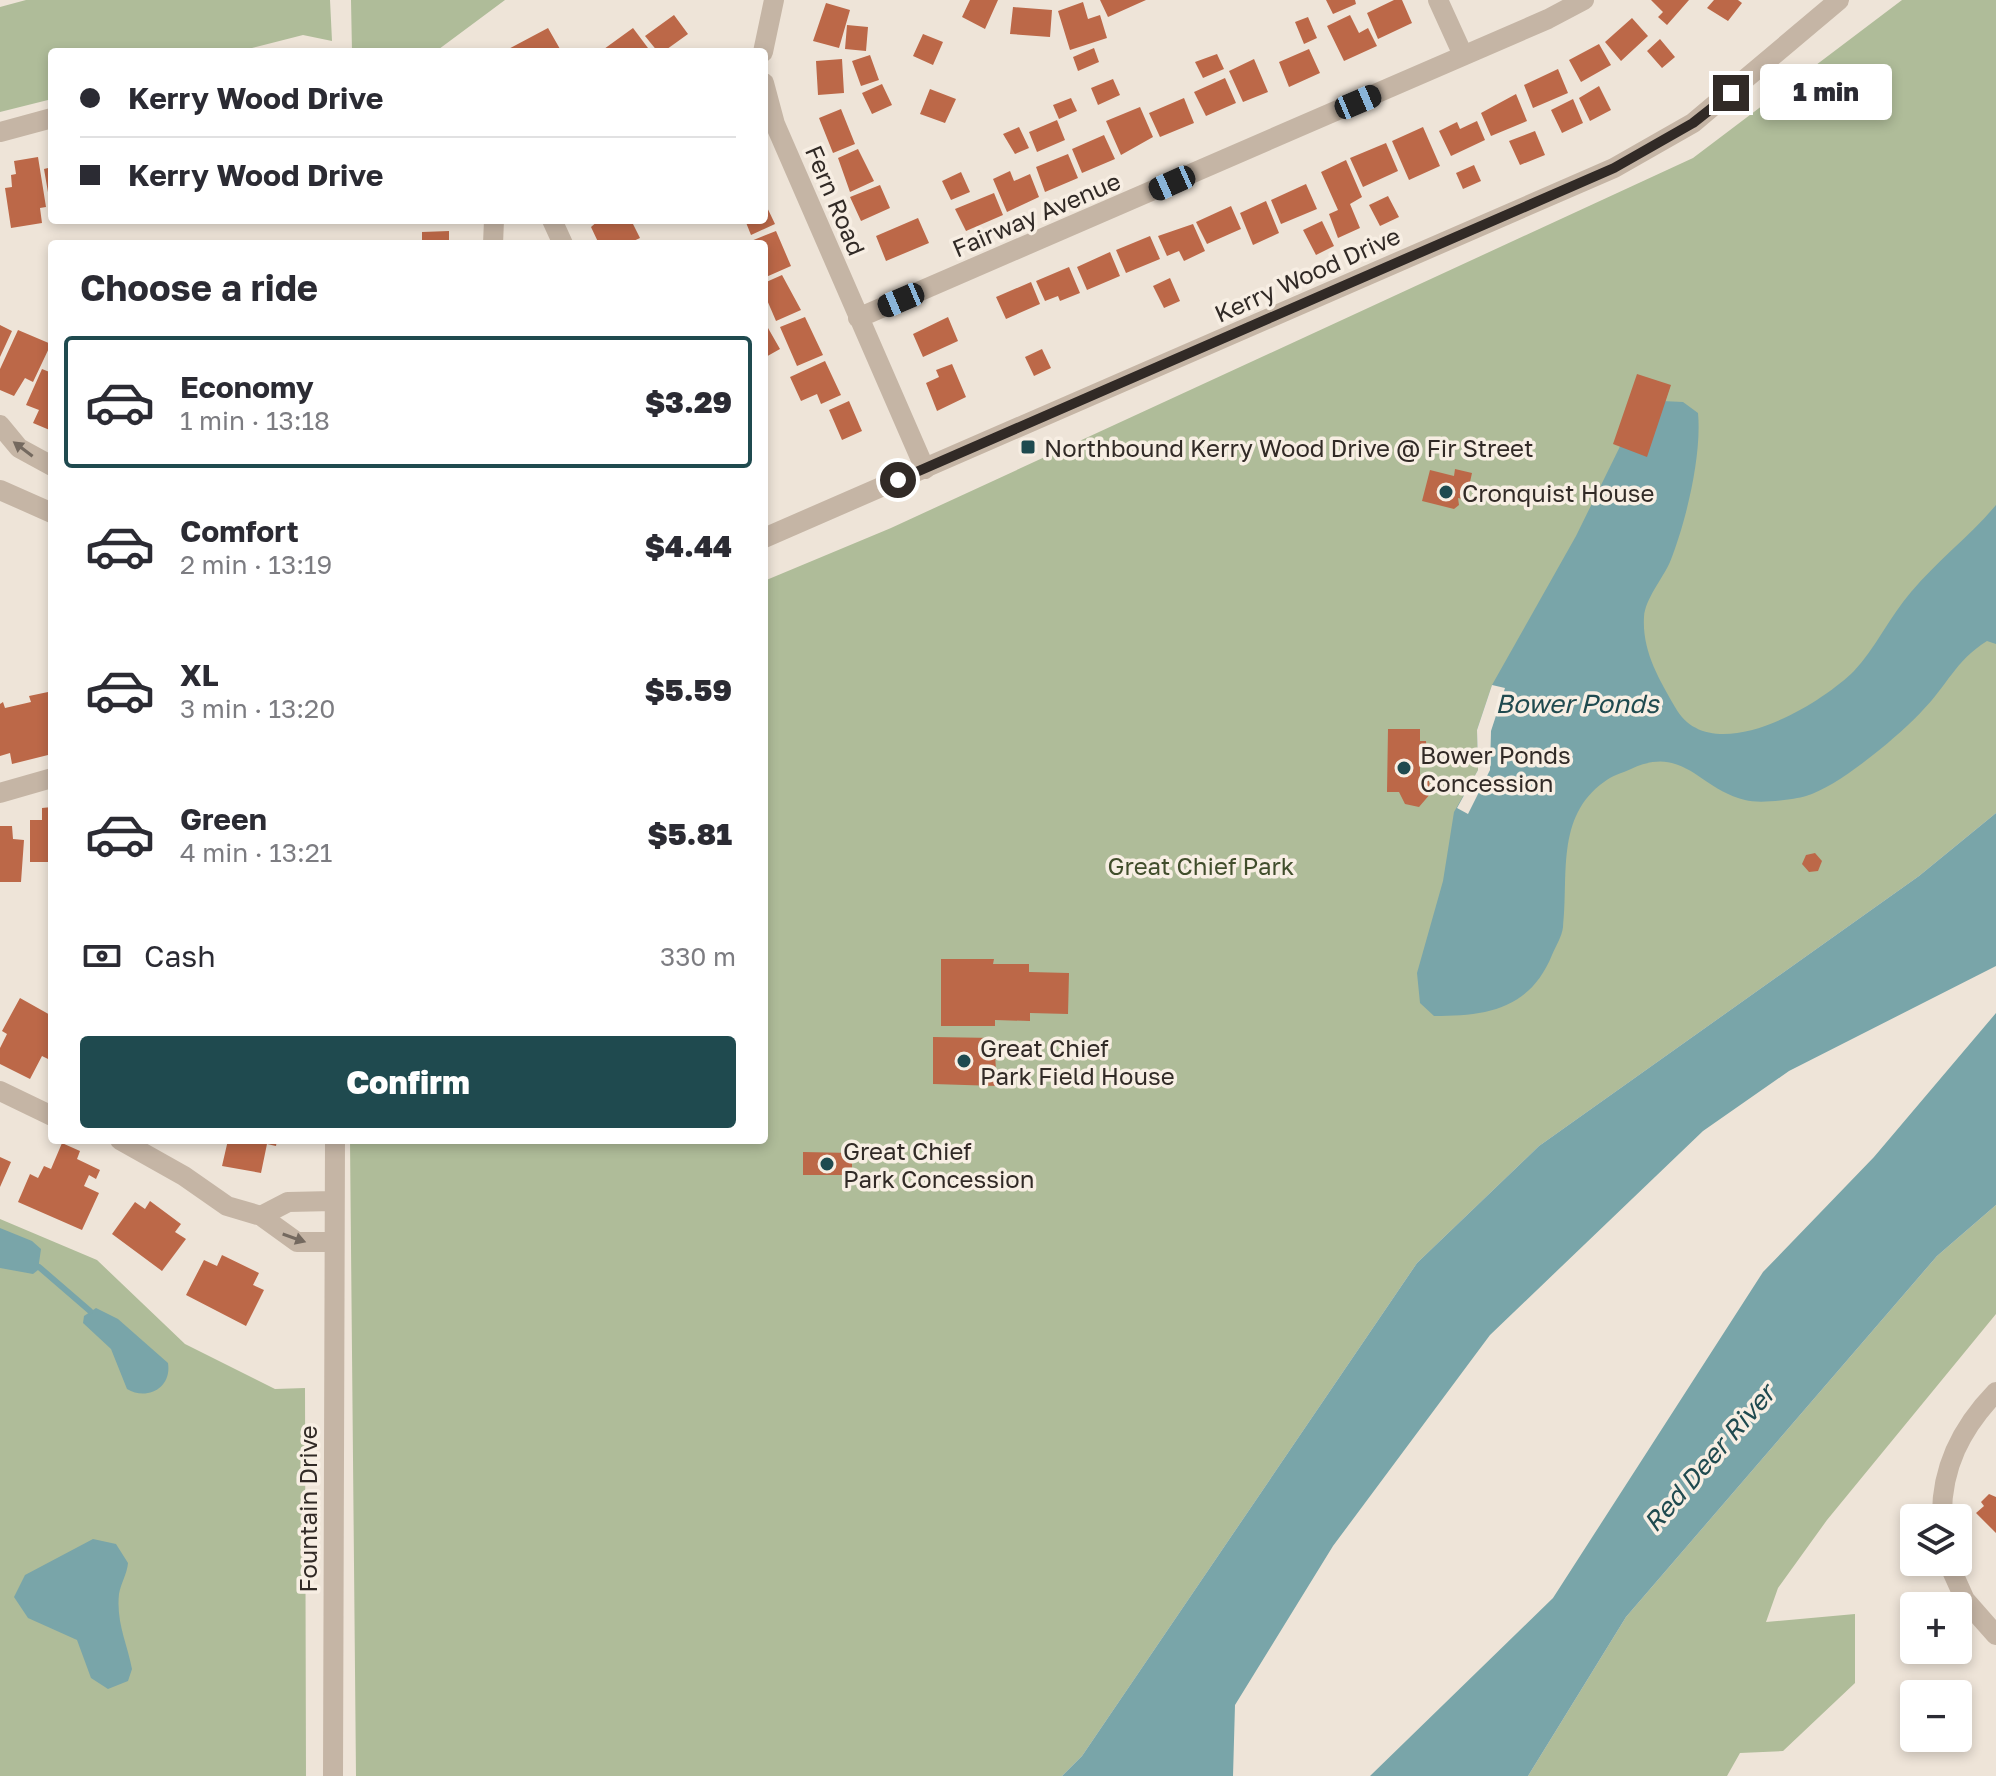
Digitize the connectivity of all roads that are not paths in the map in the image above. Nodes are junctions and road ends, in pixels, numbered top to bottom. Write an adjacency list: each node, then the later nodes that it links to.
1 (774, 0): 5 (street)
2 (1438, 0): 6 (street)
3 (1584, 0): 6 (street, Fairway Avenue)
4 (1838, 0): 13 (street, Kerry Wood Drive)
5 (764, 48)
6 (1463, 55): 10 (street, Fairway Avenue)
7 (768, 98): 10 (street, Fern Road)
8 (48, 119): 9 (street)
9 (0, 132)
10 (858, 318): 13 (street, Fern Road)
11 (0, 425): 12 (street, one-way to 11)
12 (48, 464)
13 (925, 469): 16 (street, Kerry Wood Drive)
14 (0, 490): 15 (street)
15 (48, 511)
16 (768, 536)
17 (48, 779): 18 (street)
18 (0, 793)
19 (0, 1091): 20 (street)
20 (48, 1114)
21 (127, 1144): 24 (street)
22 (335, 1144): 23 (street, Fountain Drive)
23 (333, 1201): 24 (street); 25 (street, Fountain Drive)
24 (261, 1216): 25 (street, one-way to 25)
25 (333, 1242): 30 (street, Fountain Drive)
26 (1996, 1392): 27 (street)
27 (1944, 1504)
28 (1954, 1576): 29 (street)
29 (1996, 1635)
30 (333, 1776)

